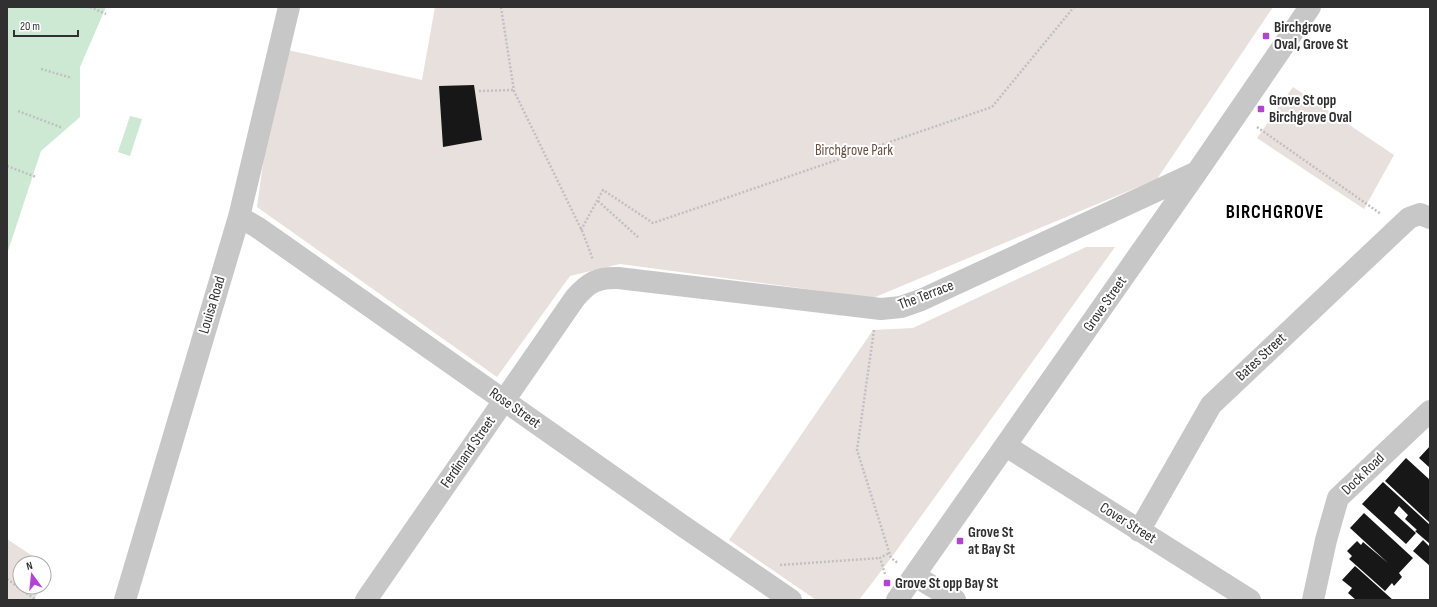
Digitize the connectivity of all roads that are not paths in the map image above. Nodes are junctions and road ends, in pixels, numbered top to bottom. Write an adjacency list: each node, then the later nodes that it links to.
1 (289, 7): 5 (street, Louisa Road)
2 (1310, 7): 3 (street, Grove Street)
3 (1197, 172): 6 (street, The Terrace); 9 (street, Grove Street)
4 (1425, 216): 10 (street, Bates Street)
5 (239, 217): 7 (street, Rose Street); 12 (street, Louisa Road)
6 (593, 283): 7 (street, Ferdinand Street)
7 (504, 400): 13 (street, Ferdinand Street); 14 (street, Rose Street)
8 (1430, 411): 18 (street, Dock Road)
9 (1006, 446): 10 (street, Cover Street); 11 (street, Grove Street)
10 (1140, 531): 17 (street, Cover Street)
11 (915, 576): 15 (street, Grove Street); 16 (street)
12 (125, 600)
13 (366, 600)
14 (791, 600)
15 (897, 600)
16 (955, 600)
17 (1250, 600)
18 (1313, 600)

